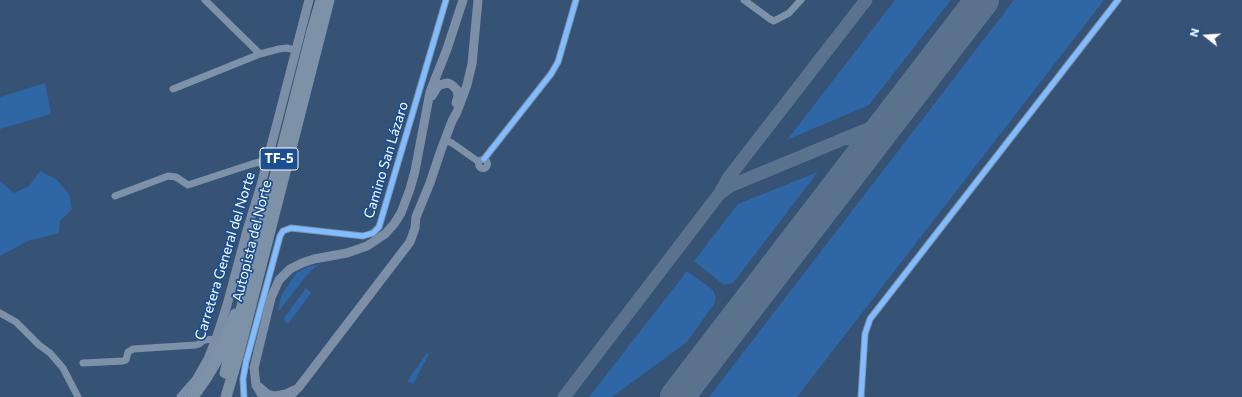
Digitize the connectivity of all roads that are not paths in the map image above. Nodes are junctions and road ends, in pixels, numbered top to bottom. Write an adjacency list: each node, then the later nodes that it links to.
1 (205, 0): 15 (street)
2 (308, 0): 14 (main road, Carretera General del Norte)
3 (317, 0): 13 (highway)
4 (321, 0): 13 (highway, Autopista del Norte / TF-5)
5 (329, 0): 27 (highway, Autopista del Norte / TF-5)
6 (446, 0): 37 (street, Camino San Lázaro)
7 (462, 0): 17 (main road)
8 (478, 0): 18 (main road)
9 (576, 0): 19 (street)
10 (744, 0): 11 (street)
11 (801, 0)
12 (1118, 0): 41 (street)
13 (312, 31): 24 (highway, Autopista del Norte / TF-5)
14 (295, 50): 15 (street); 20 (main road, Carretera General del Norte)
15 (260, 54): 16 (street)
16 (173, 89)
17 (428, 104): 18 (main road); 29 (main road)
18 (452, 121): 19 (main road)
19 (445, 140): 21 (main road)
20 (267, 160): 22 (street); 26 (main road, Carretera General del Norte)
21 (430, 183): 23 (main road); 23 (main road)
22 (115, 196)
23 (400, 255): 30 (main road)
24 (247, 286): 33 (highway); 34 (highway, Autopista del Norte / TF-5)
25 (0, 313): 31 (street)
26 (216, 339): 28 (street); 32 (main road, Carretera General del Norte)
27 (238, 356): 35 (highway, Autopista del Norte / TF-5); 36 (highway)
28 (84, 363)
29 (255, 382): 30 (main road); 38 (main road); 39 (main road)
30 (299, 386): 40 (main road)
31 (78, 397)
32 (181, 397)
33 (193, 397)
34 (219, 397)
35 (226, 397)
36 (232, 397)
37 (244, 397)
38 (263, 397)
39 (267, 397)
40 (291, 397)
41 (861, 397)

